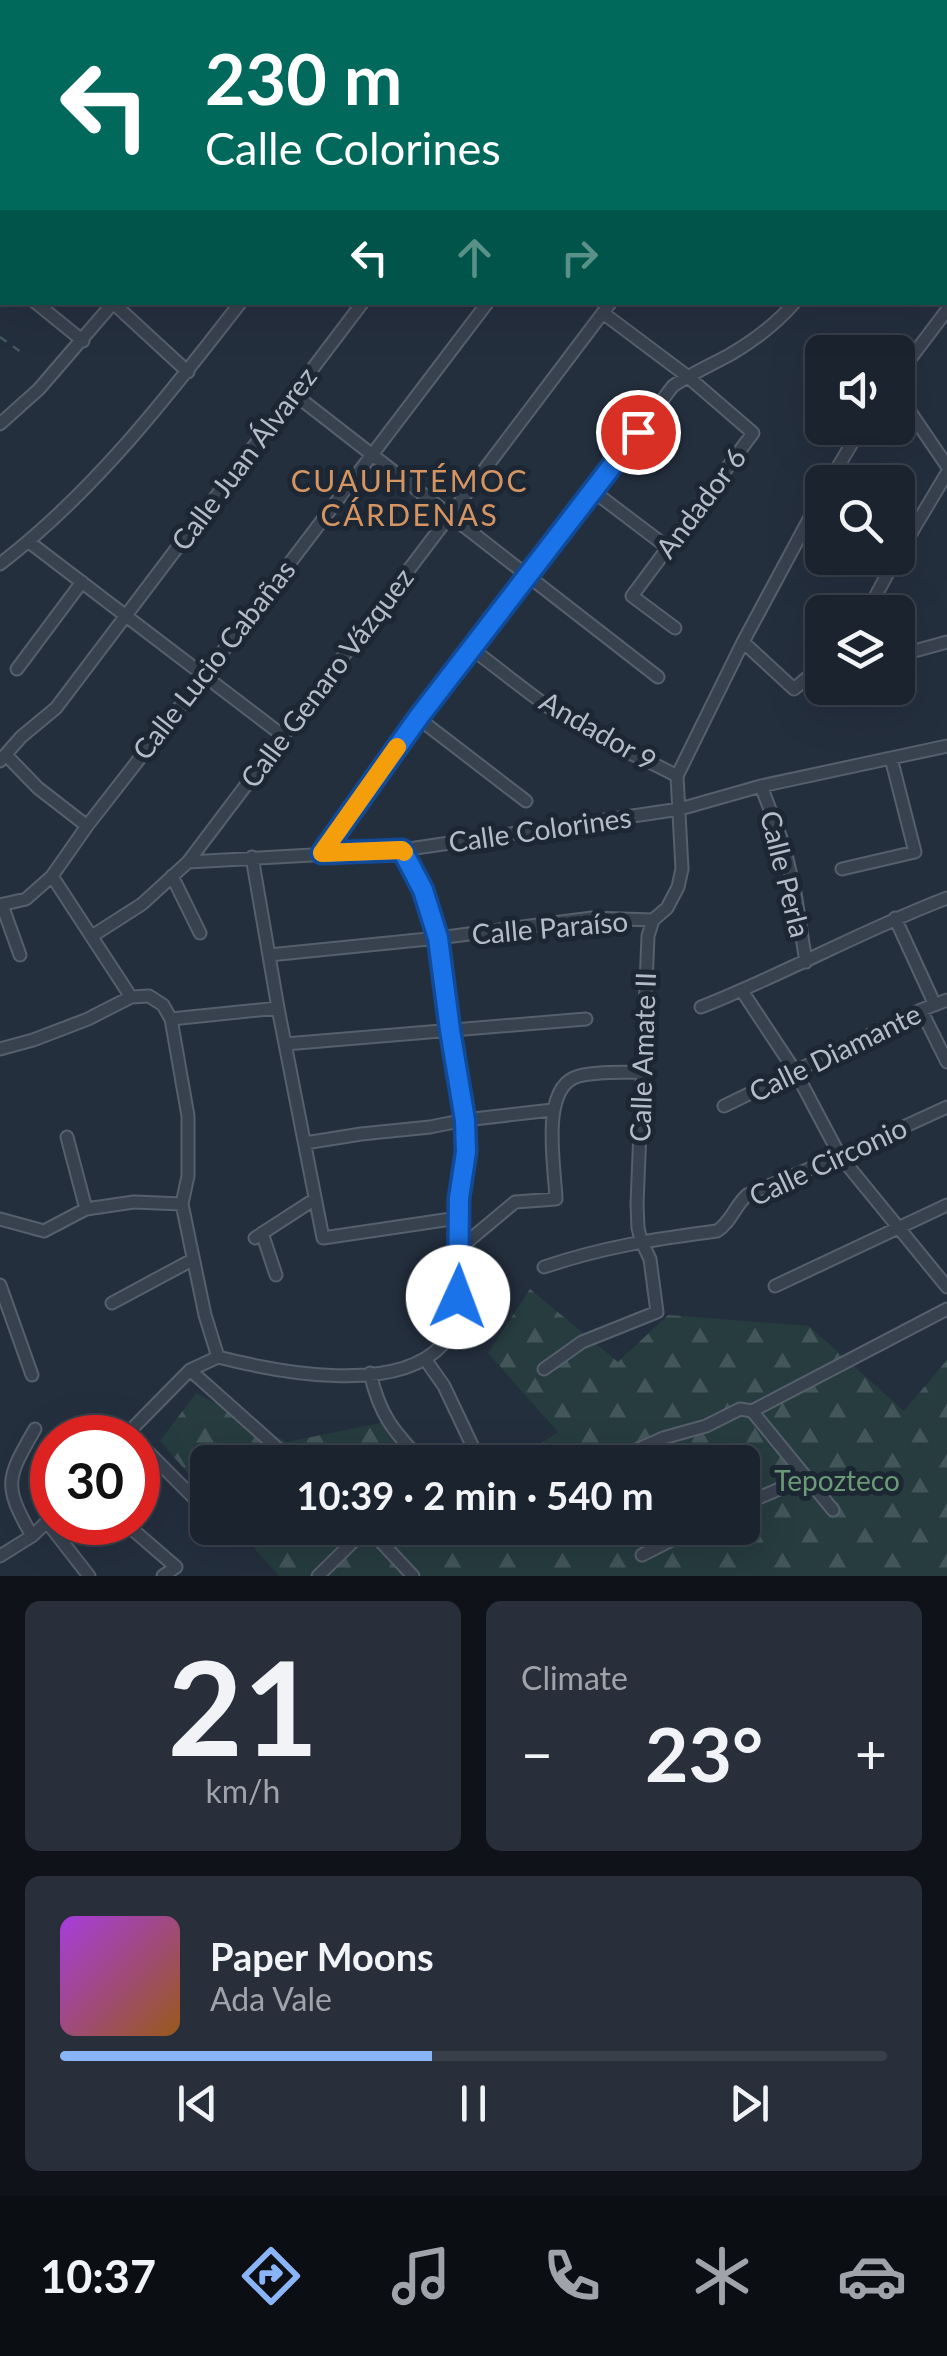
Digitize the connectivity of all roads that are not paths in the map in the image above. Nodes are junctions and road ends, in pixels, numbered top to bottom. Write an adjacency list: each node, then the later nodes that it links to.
1 (38, 305): 10 (street)
2 (111, 305): 10 (street)
3 (115, 305): 12 (street)
4 (240, 305): 12 (street)
5 (361, 305): 14 (street, Calle Juan Álvarez)
6 (486, 305): 17 (street, Calle Lucio Cabañas)
7 (793, 305): 13 (street)
8 (607, 308): 13 (street); 20 (street, Calle Genaro Vázquez)
9 (947, 310): 11 (street)
10 (83, 341): 15 (street)
11 (915, 352)
12 (188, 372): 23 (street)
13 (688, 376): 19 (street); 24 (street, Andador 6)
14 (294, 394): 17 (street); 28 (street, Calle Juan Álvarez)
15 (3, 417)
16 (915, 420): 18 (street)
17 (372, 455): 20 (street); 35 (street, Calle Lucio Cabañas)
18 (947, 469): 21 (street)
19 (594, 492): 24 (street); 26 (street)
20 (449, 516): 26 (street); 39 (street, Calle Genaro Vázquez)
21 (915, 525)
22 (805, 527): 30 (street)
23 (29, 542): 25 (street); 27 (street)
24 (666, 547): 29 (street, Andador 6)
25 (0, 564)
26 (527, 576): 32 (street); 36 (street)
27 (82, 582): 28 (street); 34 (street)
28 (126, 616): 35 (street); 41 (street, Calle Juan Álvarez)
29 (676, 628)
30 (743, 642): 37 (street); 43 (street)
31 (947, 642): 33 (street)
32 (472, 648): 38 (street); 43 (street, Andador 9)
33 (915, 651)
34 (16, 668)
35 (204, 676): 39 (street); 47 (street, Calle Lucio Cabañas)
36 (658, 677)
37 (805, 680)
38 (418, 718): 45 (street); 49 (street)
39 (282, 735): 51 (street, Calle Genaro Vázquez)
40 (947, 746): 42 (street, Calle Colorines)
41 (3, 758): 47 (street)
42 (890, 758): 44 (street, Calle Colorines); 52 (street)
43 (677, 776): 46 (street, Calle Amate II)
44 (761, 786): 46 (street, Calle Colorines); 64 (street, Calle Perla)
45 (526, 801)
46 (680, 809): 48 (street, Calle Colorines); 58 (street, Calle Amate II)
47 (86, 826): 53 (street, Calle Lucio Cabañas)
48 (402, 850): 49 (street, Calle Colorines); 61 (street)
49 (322, 853): 50 (street, Calle Colorines)
50 (252, 857): 51 (street, Calle Colorines); 63 (street)
51 (188, 862): 54 (street)
52 (842, 869)
53 (52, 876): 56 (street); 60 (street)
54 (172, 876): 59 (street); 60 (street)
55 (947, 898): 57 (street)
56 (1, 905): 62 (street)
57 (895, 918): 64 (street); 67 (street)
58 (653, 920): 61 (street, Calle Paraíso); 77 (street, Calle Amate II)
59 (200, 932)
60 (92, 936): 66 (street)
61 (438, 938): 63 (street, Calle Paraíso); 73 (street)
62 (20, 954)
63 (269, 955): 69 (street)
64 (806, 962): 65 (street)
65 (742, 991): 68 (street); 78 (street)
66 (132, 997): 71 (street); 75 (street)
67 (941, 1002): 70 (street, Calle Diamante)
68 (701, 1007)
69 (278, 1008): 71 (street); 74 (street)
70 (921, 1010): 76 (street); 78 (street, Calle Diamante)
71 (171, 1019): 87 (street)
72 (586, 1019): 73 (street)
73 (450, 1030): 74 (street); 82 (street)
74 (286, 1044): 84 (street)
75 (0, 1049)
76 (947, 1062)
77 (643, 1072): 81 (street); 93 (street, Calle Amate II)
78 (795, 1072): 79 (street, Calle Diamante); 85 (street)
79 (724, 1106)
80 (947, 1107): 85 (street, Calle Circonio)
81 (552, 1110): 82 (street); 94 (street)
82 (465, 1120): 84 (street); 90 (street)
83 (68, 1137): 89 (street)
84 (304, 1143): 86 (street)
85 (840, 1156): 92 (street); 93 (street, Calle Circonio)
86 (315, 1199): 90 (street); 97 (street)
87 (182, 1204): 89 (street); 95 (street)
88 (947, 1205): 92 (street)
89 (86, 1209): 91 (street)
90 (458, 1218): 94 (street)
91 (0, 1219)
92 (899, 1229): 99 (street); 100 (street)
93 (641, 1240): 96 (street, Calle Circonio); 105 (street, Calle Amate II)
94 (460, 1248): 104 (street)
95 (192, 1260): 101 (street); 103 (street)
96 (544, 1267)
97 (276, 1275)
98 (0, 1285): 108 (street)
99 (776, 1286)
100 (947, 1287)
101 (112, 1303)
102 (947, 1309): 109 (street)
103 (218, 1357): 106 (street); 107 (street)
104 (425, 1358): 107 (street); 114 (street)
105 (544, 1369)
106 (190, 1370): 110 (street); 112 (street)
107 (370, 1373): 113 (street)
108 (32, 1375)
109 (752, 1411): 115 (street); 117 (street)
110 (150, 1415)
111 (30, 1437): 121 (street)
112 (274, 1445)
113 (406, 1445)
114 (472, 1445)
115 (648, 1445)
116 (160, 1466): 118 (street)
117 (805, 1478): 119 (street); 120 (street)
118 (190, 1495)
119 (760, 1497)
120 (833, 1510)
121 (30, 1533)
122 (30, 1537): 129 (street)
123 (67, 1545): 130 (street)
124 (151, 1545): 131 (street)
125 (350, 1545): 132 (street)
126 (383, 1545): 133 (street)
127 (662, 1545): 128 (street)
128 (642, 1555)
129 (0, 1556)
130 (89, 1576)
131 (163, 1576)
132 (318, 1576)
133 (413, 1576)

